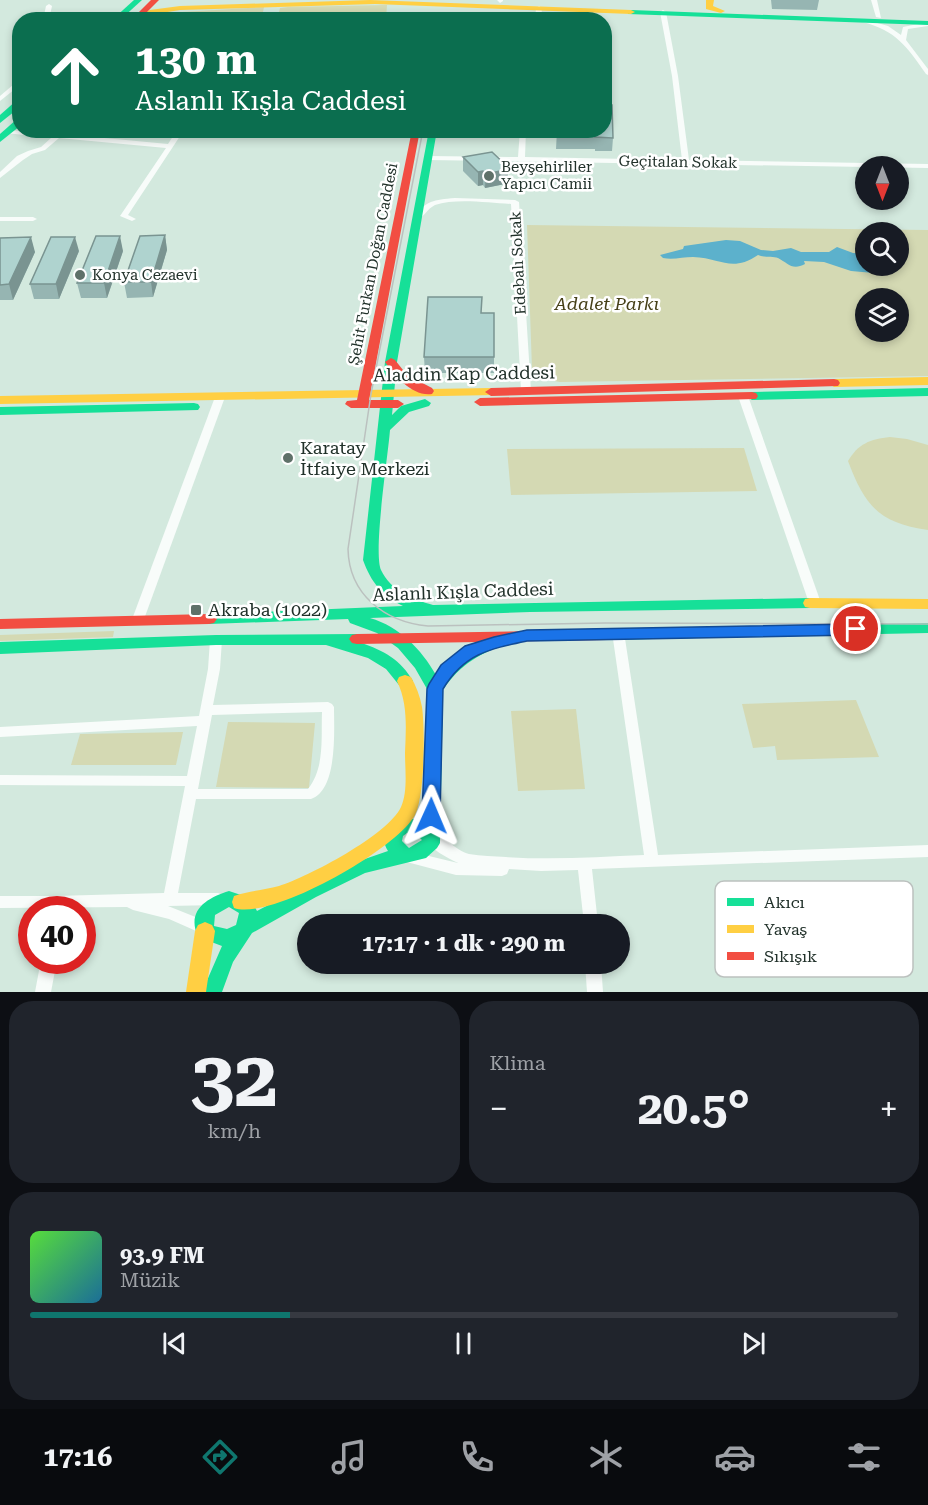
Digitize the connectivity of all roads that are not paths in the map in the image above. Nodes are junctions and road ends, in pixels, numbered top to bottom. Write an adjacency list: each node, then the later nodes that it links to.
1 (138, 0): 13 (main road)
2 (155, 0): 14 (main road)
3 (276, 0): 6 (main road)
4 (874, 0): 19 (street)
5 (500, 1): 7 (main road); 8 (main road)
6 (190, 3): 11 (main road); 15 (main road)
7 (477, 3): 10 (main road); 16 (main road)
8 (702, 5): 19 (main road)
9 (49, 6): 12 (street)
10 (453, 10)
11 (436, 11)
12 (48, 12)
13 (124, 12)
14 (142, 12)
15 (154, 12)
16 (528, 12)
17 (663, 12): 18 (main road); 20 (main road); 37 (street)
18 (612, 13)
19 (879, 17): 21 (main road)
20 (862, 21): 21 (main road); 22 (street)
21 (928, 22): 22 (street)
22 (904, 39): 23 (street)
23 (928, 73)
24 (12, 88): 25 (street)
25 (0, 99)
26 (12, 115): 27 (main road)
27 (3, 130)
28 (55, 138): 39 (street)
29 (103, 138): 34 (street)
30 (176, 138): 34 (street)
31 (414, 138): 50 (main road, Şehit Furkan Doğan Caddesi)
32 (432, 138): 35 (main road, Şehit Furkan Doğan Caddesi)
33 (522, 138): 36 (street)
34 (171, 146): 43 (street)
35 (428, 158): 36 (street, Geçitalan Sokak); 40 (main road, Şehit Furkan Doğan Caddesi)
36 (521, 160): 37 (street, Geçitalan Sokak)
37 (686, 163): 38 (street, Geçitalan Sokak)
38 (928, 165)
39 (0, 176)
40 (417, 218): 44 (main road, Şehit Furkan Doğan Caddesi); 46 (street, Edebalı Sokak)
41 (0, 219): 42 (street)
42 (33, 219)
43 (132, 219)
44 (391, 362): 48 (main road); 51 (main road, Şehit Furkan Doğan Caddesi)
45 (928, 381): 46 (main road, Aladdin Kap Caddesi)
46 (526, 391): 48 (main road, Aladdin Kap Caddesi)
47 (928, 392): 49 (main road, Aladdin Kap Caddesi)
48 (437, 394): 51 (main road, Aladdin Kap Caddesi)
49 (743, 396): 54 (main road, Aladdin Kap Caddesi); 57 (street)
50 (363, 399): 51 (main road, Aladdin Kap Caddesi); 53 (main road, Aladdin Kap Caddesi)
51 (386, 399): 54 (main road, Aladdin Kap Caddesi); 56 (main road, Şehit Furkan Doğan Caddesi)
52 (0, 400): 53 (main road, Aladdin Kap Caddesi)
53 (219, 401): 55 (main road, Aladdin Kap Caddesi); 61 (street)
54 (425, 404): 56 (main road)
55 (0, 411)
56 (383, 430): 59 (main road, Şehit Furkan Doğan Caddesi)
57 (815, 603): 58 (main road, Aslanlı Kışla Caddesi); 59 (main road, Aslanlı Kışla Caddesi)
58 (928, 604)
59 (429, 610): 60 (main road, Aslanlı Kışla Caddesi)
60 (319, 616): 61 (main road, Aslanlı Kışla Caddesi); 67 (main road)
61 (136, 622): 62 (main road, Aslanlı Kışla Caddesi)
62 (0, 624)
63 (928, 628): 64 (main road)
64 (618, 633): 65 (main road); 79 (street)
65 (527, 636): 67 (main road); 70 (main road)
66 (216, 639): 68 (main road); 69 (main road); 71 (street)
67 (400, 639): 68 (main road); 70 (main road)
68 (306, 640): 75 (main road)
69 (0, 648)
70 (435, 689): 76 (main road)
71 (205, 715): 72 (street); 74 (street); 74 (street)
72 (0, 732)
73 (0, 780): 74 (street)
74 (191, 788): 82 (street)
75 (397, 829): 76 (main road); 78 (main road); 83 (main road)
76 (431, 837): 78 (main road); 81 (street)
77 (928, 851): 79 (street)
78 (405, 856): 81 (street); 90 (main road)
79 (652, 861): 80 (street)
80 (584, 864): 81 (street); 88 (street)
81 (541, 865)
82 (170, 898): 83 (street); 85 (street)
83 (235, 901): 89 (main road); 90 (main road)
84 (0, 902): 86 (street)
85 (114, 903): 87 (street); 89 (street)
86 (18, 904)
87 (96, 904)
88 (590, 914)
89 (204, 929): 90 (main road); 94 (main road)
90 (245, 929): 95 (main road)
91 (46, 974): 93 (street)
92 (594, 974): 96 (street)
93 (43, 992)
94 (196, 992)
95 (212, 992)
96 (595, 992)

